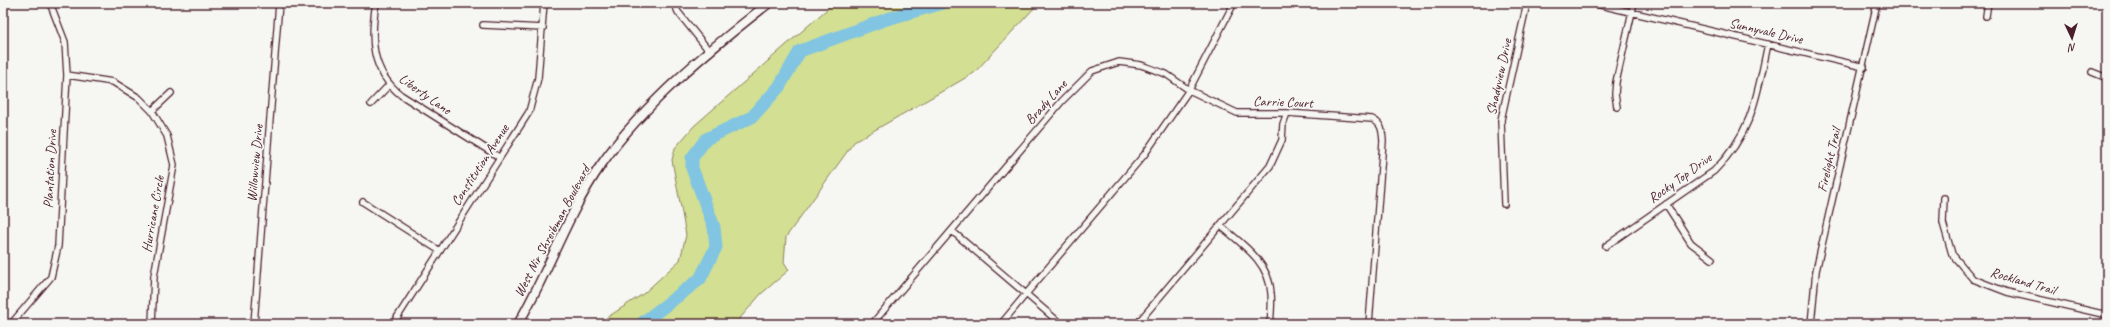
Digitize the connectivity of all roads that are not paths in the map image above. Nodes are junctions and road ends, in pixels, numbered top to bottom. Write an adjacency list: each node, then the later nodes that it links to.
1 (50, 3): 21 (street, Plantation Drive)
2 (280, 3): 44 (street, Willowview Drive)
3 (376, 3): 23 (street, Liberty Lane)
4 (544, 3): 16 (street, Constitution Avenue)
5 (674, 3): 18 (street)
6 (769, 3): 18 (main road, West Nir Shreibman Boulevard)
7 (1234, 3): 24 (street)
8 (1527, 3): 33 (street, Shadyview Drive)
9 (1592, 3): 13 (street, Sunnyvale Drive)
10 (1634, 3): 13 (street)
11 (1877, 3): 19 (street, Firelight Trail)
12 (1988, 3): 14 (street)
13 (1632, 12): 17 (street, Sunnyvale Drive); 27 (street)
14 (1986, 16)
15 (483, 25): 16 (street)
16 (543, 28): 30 (street, Constitution Avenue)
17 (1768, 44): 19 (street, Sunnyvale Drive); 34 (street, Rocky Top Drive)
18 (710, 52): 46 (main road, West Nir Shreibman Boulevard)
19 (1864, 67): 53 (street, Firelight Trail)
20 (2092, 72): 22 (street)
21 (67, 75): 28 (street, Hurricane Circle); 42 (street, Plantation Drive)
22 (2107, 78)
23 (389, 86): 26 (street); 30 (street, Liberty Lane)
24 (1189, 90): 29 (street, Carrie Court); 36 (street, Brady Lane); 40 (street)
25 (171, 94): 28 (street)
26 (371, 104)
27 (1617, 107)
28 (152, 112): 43 (street, Hurricane Circle)
29 (1287, 113): 35 (street); 52 (street, Carrie Court)
30 (499, 157): 38 (street, Constitution Avenue)
31 (1944, 198): 41 (street, Rockland Trail)
32 (363, 202): 38 (street)
33 (1504, 204)
34 (1666, 204): 37 (street, Rocky Top Drive); 39 (street)
35 (1221, 226): 50 (street); 51 (street)
36 (952, 231): 40 (street); 47 (street, Brady Lane)
37 (1606, 246)
38 (440, 251): 45 (street, Constitution Avenue)
39 (1712, 259)
40 (1026, 294): 48 (street); 49 (street)
41 (2107, 315)
42 (16, 323)
43 (152, 324)
44 (254, 324)
45 (393, 324)
46 (518, 324)
47 (872, 324)
48 (1001, 324)
49 (1061, 324)
50 (1137, 324)
51 (1270, 324)
52 (1369, 324)
53 (1811, 324)

